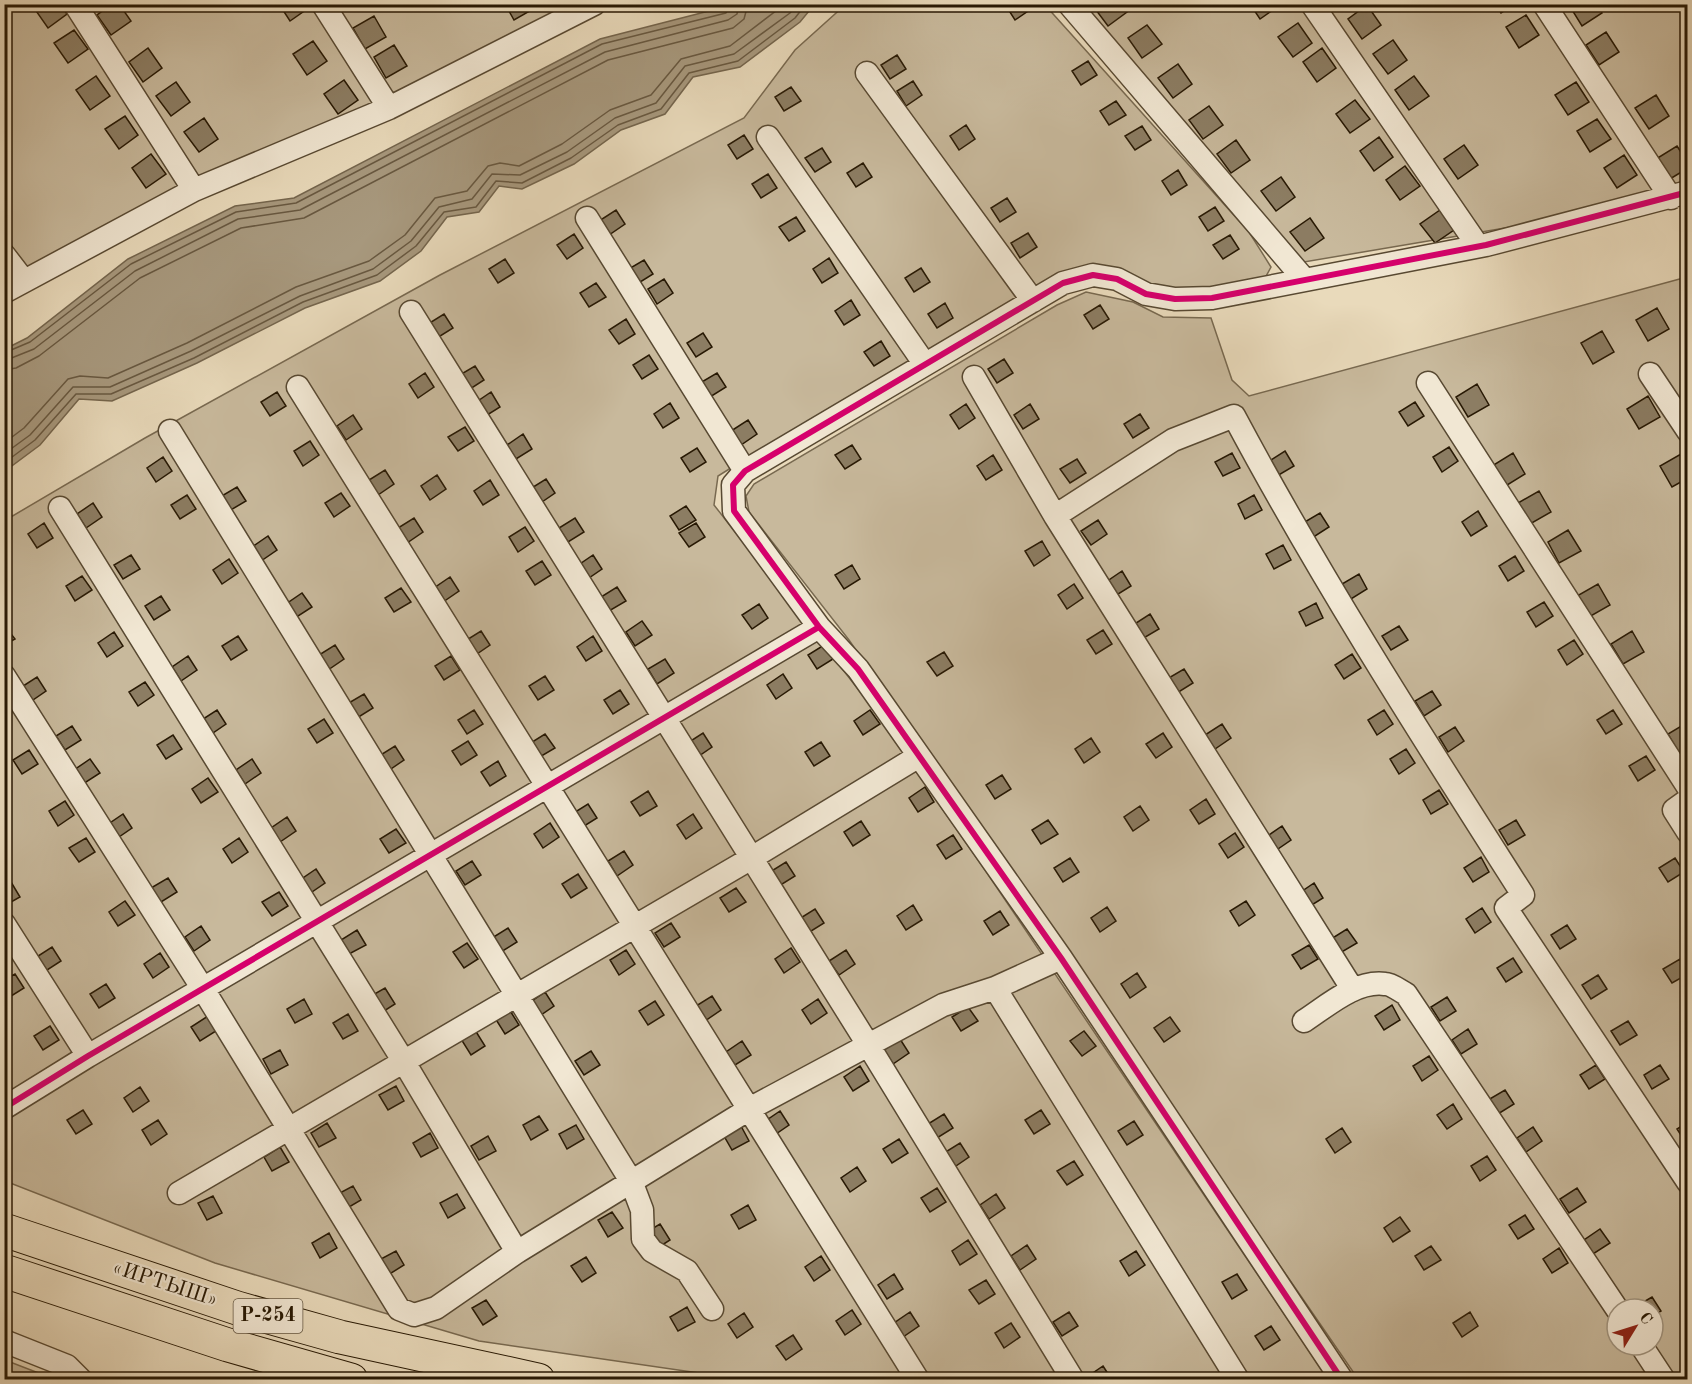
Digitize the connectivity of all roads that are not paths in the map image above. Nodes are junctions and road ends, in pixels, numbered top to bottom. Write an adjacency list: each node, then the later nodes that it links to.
1 (75, 4): 11 (street)
2 (323, 4): 9 (street)
3 (594, 4): 7 (street)
4 (1069, 4): 16 (street)
5 (1311, 4): 14 (street)
6 (1544, 4): 12 (street)
7 (565, 11): 9 (street)
8 (867, 74): 18 (street)
9 (389, 108): 11 (street)
10 (768, 137): 20 (street)
11 (194, 190): 17 (street)
12 (1679, 195): 14 (street)
13 (587, 218): 27 (street)
14 (1478, 246): 16 (street)
15 (4, 255): 17 (street)
16 (1304, 279): 18 (street)
17 (14, 287)
18 (1033, 301): 20 (street)
19 (411, 312): 32 (street)
20 (924, 363): 27 (street)
21 (1650, 374): 26 (street)
22 (974, 377): 29 (street)
23 (1428, 382): 35 (street)
24 (298, 387): 34 (street)
25 (170, 431): 38 (street)
26 (1688, 431)
27 (744, 471): 30 (street)
28 (60, 508): 40 (street)
29 (1055, 516): 46 (street); 56 (street)
30 (819, 627): 32 (street); 33 (street)
31 (4, 676): 45 (street)
32 (664, 719): 34 (street); 39 (street)
33 (920, 756): 39 (street); 43 (street)
34 (549, 786): 38 (street); 42 (street)
35 (1688, 787)
36 (1688, 800): 37 (street)
37 (1688, 832)
38 (433, 855): 40 (street); 47 (street)
39 (750, 859): 42 (street); 49 (street)
40 (316, 923): 45 (street); 51 (street)
41 (4, 924): 50 (street)
42 (634, 926): 47 (street); 53 (street)
43 (1061, 958): 44 (street); 65 (street)
44 (995, 988): 49 (street); 71 (street)
45 (203, 989): 50 (street); 54 (street)
46 (1353, 990): 48 (street); 61 (street)
47 (518, 995): 51 (street); 55 (street)
48 (1304, 1021)
49 (867, 1043): 53 (street); 70 (street)
50 (88, 1056): 52 (street)
51 (404, 1062): 54 (street); 59 (street)
52 (4, 1108)
53 (751, 1108): 55 (street); 69 (street)
54 (288, 1128): 57 (street); 59 (street)
55 (631, 1181): 59 (street); 62 (street)
56 (1688, 1182)
57 (179, 1193)
58 (4, 1230): 68 (highway, «ИРТЫШ» / Р-254)
59 (518, 1252)
60 (4, 1271): 67 (highway, «ИРТЫШ» / Р-254)
61 (1609, 1297)
62 (712, 1309)
63 (4, 1341): 66 (street)
64 (1649, 1357): 72 (street)
65 (1340, 1377)
66 (81, 1380)
67 (351, 1380)
68 (538, 1380)
69 (918, 1380)
70 (1073, 1380)
71 (1238, 1380)
72 (1664, 1380)

